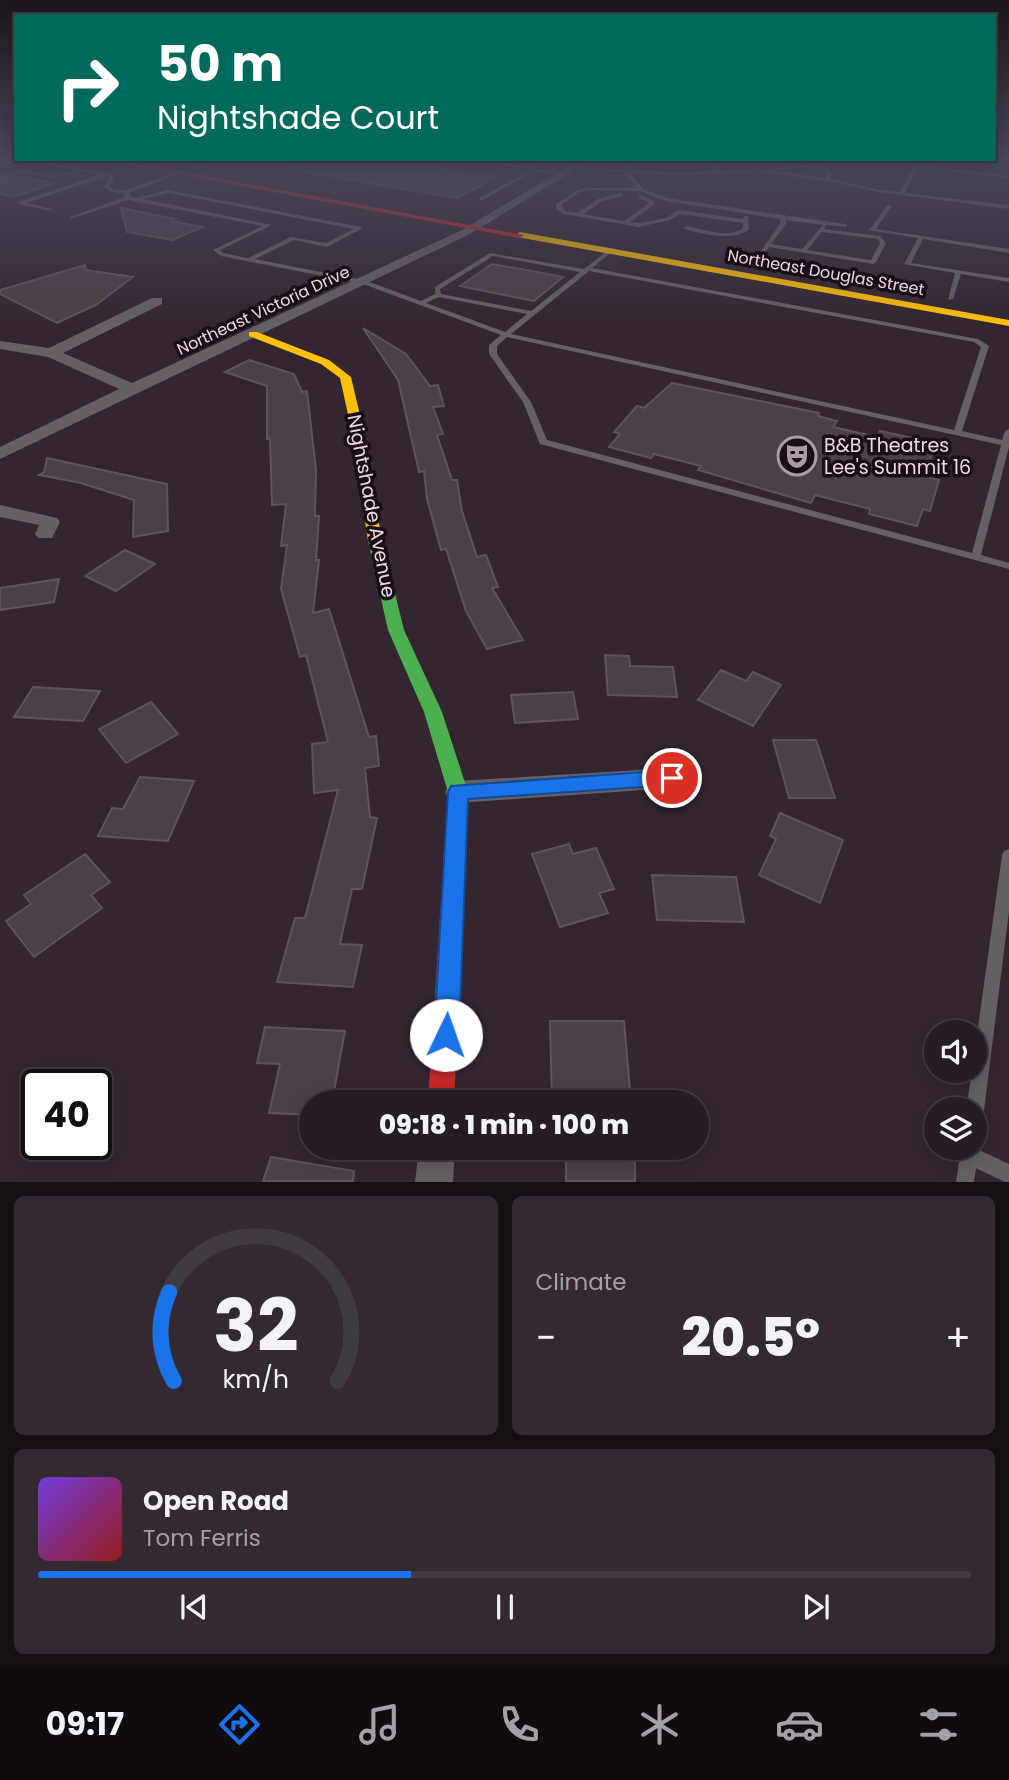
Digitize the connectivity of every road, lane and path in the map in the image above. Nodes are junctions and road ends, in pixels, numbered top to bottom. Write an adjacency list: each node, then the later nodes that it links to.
1 (84, 213): 17 (lane)
2 (207, 213): 23 (lane)
3 (282, 213): 14 (lane)
4 (427, 213): 19 (main road, Northeast Douglas Street)
5 (499, 213): 19 (street, Northeast Victoria Drive)
6 (569, 213): 15 (lane)
7 (582, 213): 15 (lane)
8 (639, 213): 20 (lane)
9 (676, 213): 21 (lane)
10 (687, 213): 18 (lane)
11 (748, 213): 18 (lane)
12 (757, 213): 16 (lane)
13 (884, 213): 27 (lane)
14 (292, 215): 23 (lane); 33 (lane)
15 (579, 215): 20 (lane)
16 (778, 216): 22 (lane); 29 (lane)
17 (72, 218)
18 (744, 221): 25 (lane)
19 (483, 223): 30 (main road, Northeast Douglas Street); 34 (main road, Northeast Douglas Street); 38 (street, Northeast Victoria Drive)
20 (625, 223): 21 (lane)
21 (652, 223): 24 (lane)
22 (826, 223): 26 (lane); 27 (lane)
23 (269, 225): 33 (lane)
24 (673, 226)
25 (686, 228)
26 (820, 230): 31 (lane); 31 (lane)
27 (873, 230): 28 (lane)
28 (920, 237): 32 (lane); 36 (lane)
29 (768, 245): 31 (lane); 34 (lane)
30 (611, 250): 35 (lane); 45 (main road, Northeast Douglas Street)
31 (804, 250)
32 (1009, 251)
33 (250, 259): 38 (lane)
34 (754, 265): 40 (main road, Northeast Douglas Street)
35 (586, 270): 39 (lane); 44 (lane); 52 (lane)
36 (959, 272): 37 (lane); 40 (lane)
37 (1009, 281)
38 (365, 282): 42 (lane); 46 (street, Northeast Victoria Drive)
39 (438, 295): 42 (lane); 44 (lane)
40 (950, 299): 43 (main road, Northeast Douglas Street)
41 (157, 301): 49 (street)
42 (421, 303): 47 (lane)
43 (1009, 309)
44 (531, 313): 47 (lane)
45 (1009, 323)
46 (253, 334): 50 (street, Northeast Victoria Drive); 60 (main road, Nightshade Avenue)
47 (503, 334): 52 (lane); 57 (lane)
48 (0, 345): 49 (street)
49 (51, 353): 50 (street)
50 (133, 389): 54 (street, Northeast Victoria Drive)
51 (1009, 431): 53 (lane)
52 (957, 433): 53 (lane)
53 (1008, 444): 57 (lane)
54 (0, 454)
55 (0, 511): 56 (street)
56 (45, 534)
57 (976, 556): 58 (lane)
58 (1009, 566)
59 (672, 778): 60 (street)
60 (458, 792): 62 (main road, Nightshade Avenue)
61 (1009, 855): 63 (lane)
62 (442, 1090)
63 (977, 1097)
64 (436, 1160): 68 (street)
65 (968, 1160): 69 (lane)
66 (985, 1160): 67 (lane)
67 (1009, 1174)
68 (434, 1181)
69 (965, 1181)

